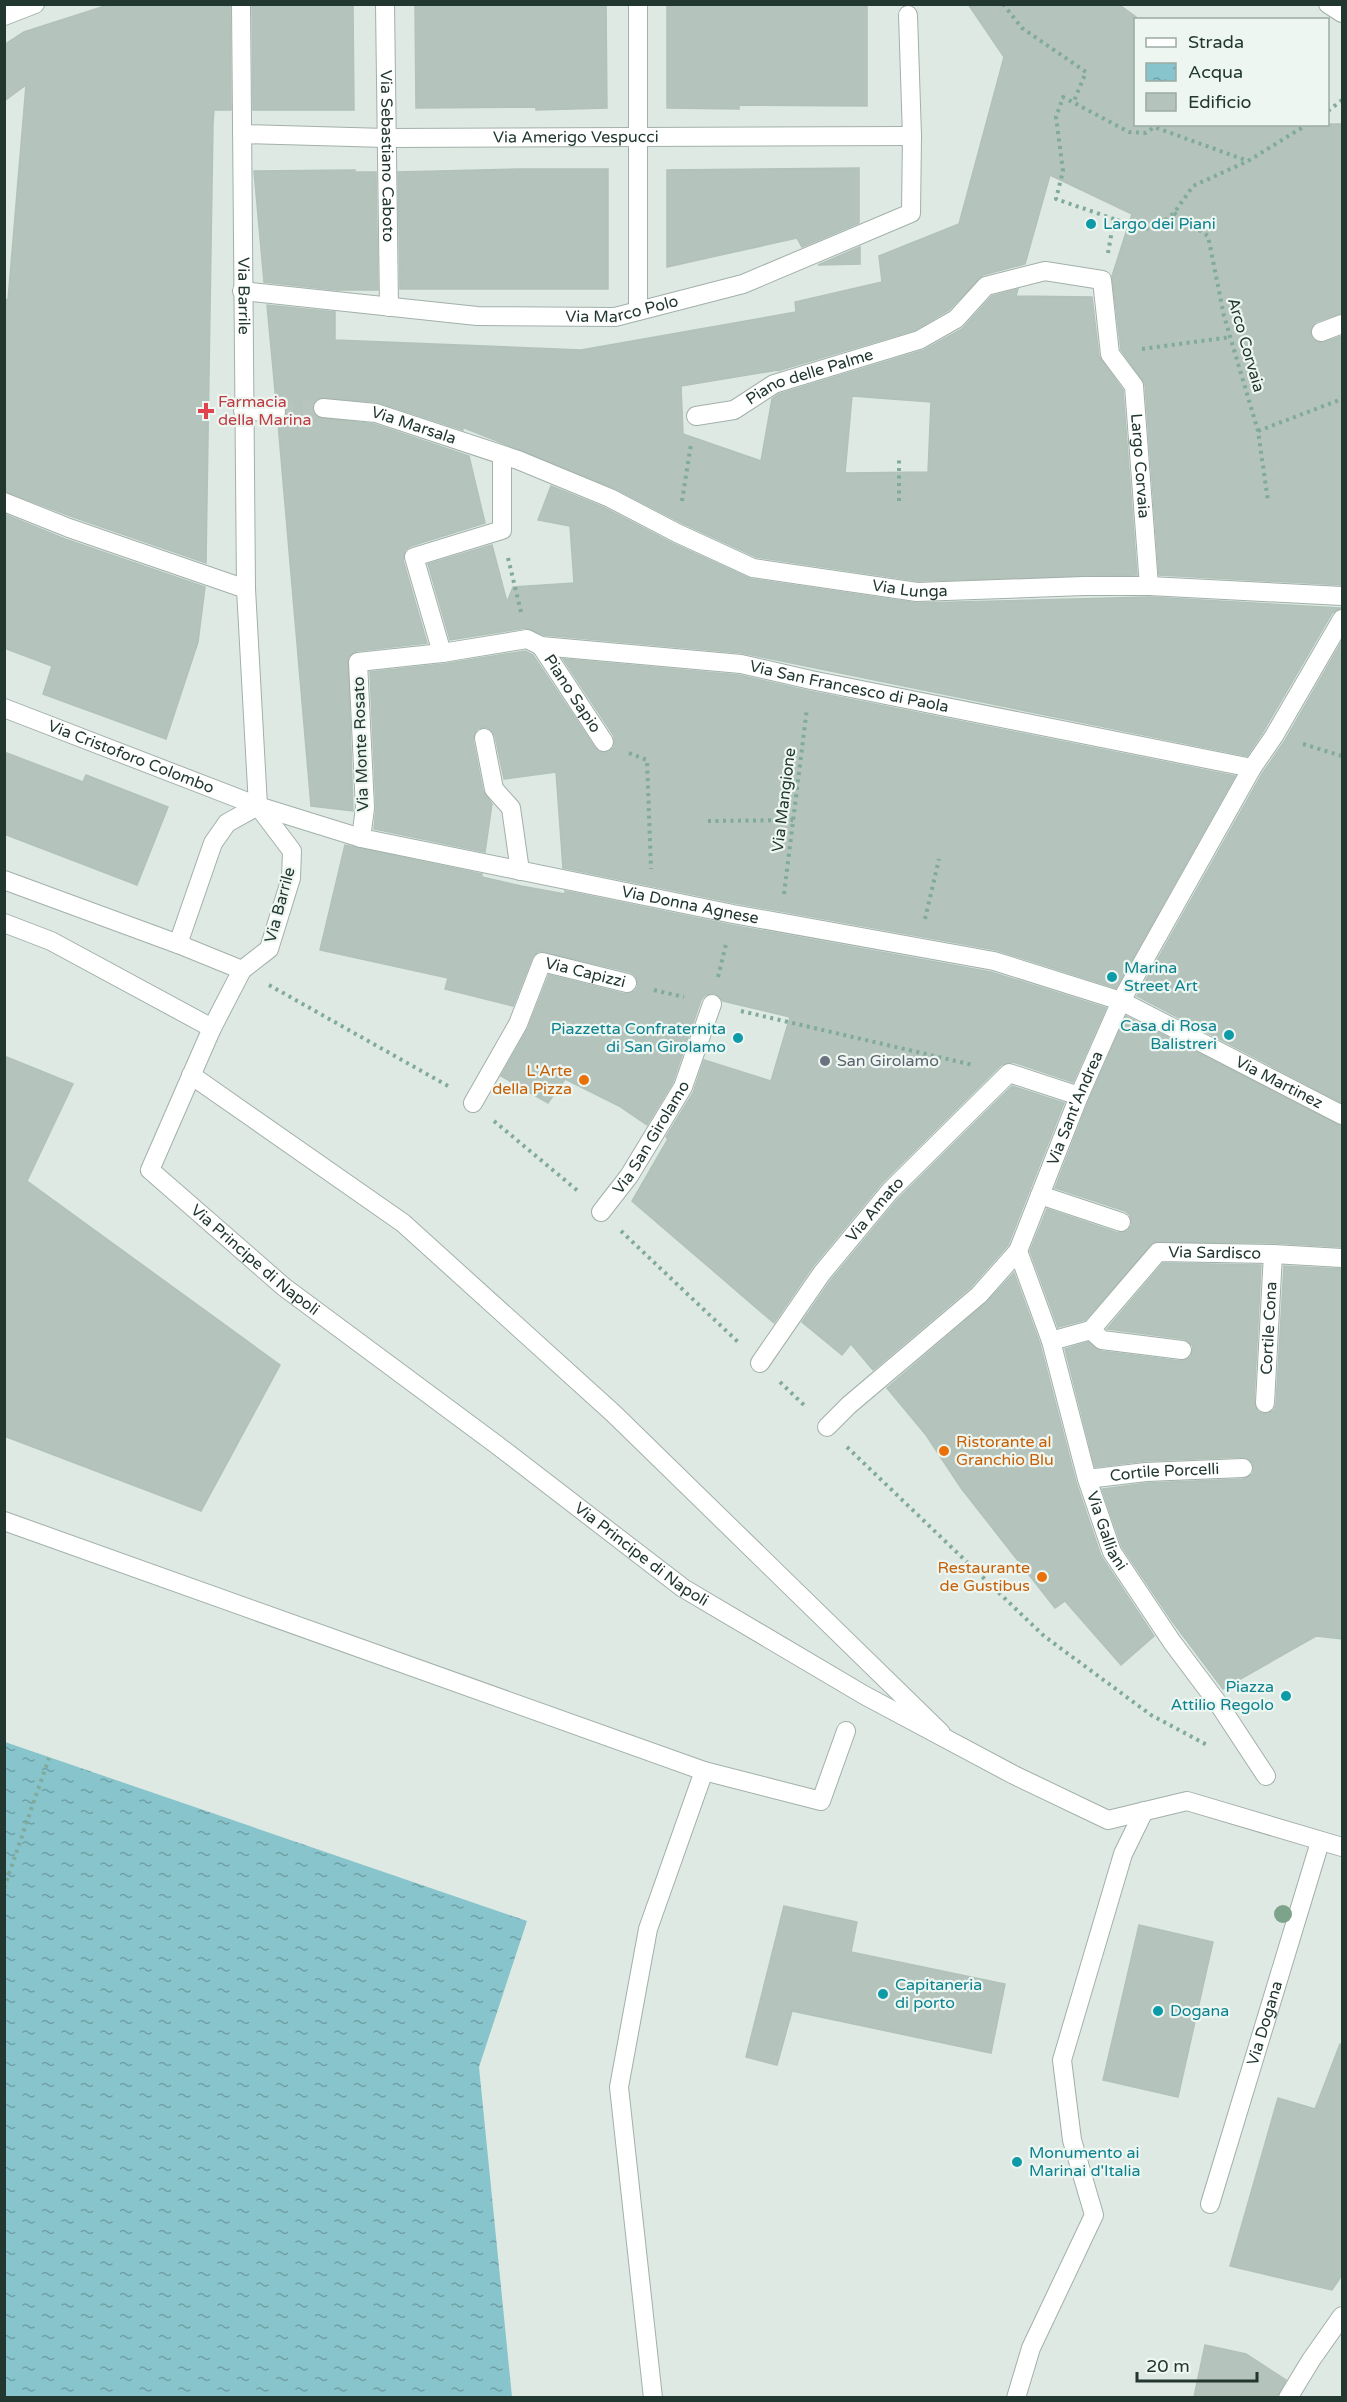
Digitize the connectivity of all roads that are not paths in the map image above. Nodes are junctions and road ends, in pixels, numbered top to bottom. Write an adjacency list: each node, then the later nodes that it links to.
1 (35, 4): 8 (street)
2 (241, 4): 9 (street, Via Barrile)
3 (385, 4): 12 (street, Via Sebastiano Caboto)
4 (638, 4): 11 (street)
5 (1328, 4): 6 (street)
6 (1342, 13)
7 (908, 15): 10 (street)
8 (4, 16)
9 (242, 134): 12 (street, Via Amerigo Vespucci); 13 (street, Via Barrile)
10 (912, 136): 11 (street, Via Amerigo Vespucci); 15 (street, Via Marco Polo)
11 (638, 137): 12 (street, Via Amerigo Vespucci); 15 (street)
12 (386, 138): 14 (street, Via Sebastiano Caboto)
13 (242, 291): 14 (street, Via Marco Polo); 20 (street, Via Barrile)
14 (389, 307): 15 (street, Via Marco Polo)
15 (638, 311)
16 (1342, 324): 17 (street)
17 (1322, 332)
18 (1110, 354): 22 (street, Piano delle Palme); 25 (street, Largo Corvaia)
19 (323, 408): 23 (street, Via Marsala)
20 (243, 411): 21 (street); 26 (street, Via Barrile)
21 (276, 412)
22 (696, 416)
23 (502, 456): 25 (street, Via Lunga); 30 (street)
24 (4, 502): 26 (street)
25 (1149, 586): 27 (street, Via Lunga)
26 (246, 588): 35 (street, Via Barrile)
27 (1342, 596)
28 (1342, 619): 34 (street, Via Sant'Andrea)
29 (534, 643): 30 (street, Via San Francesco di Paola); 33 (street, Piano Sapio); 34 (street, Via San Francesco di Paola)
30 (441, 653): 36 (street, Via Monte Rosato)
31 (4, 708): 35 (street, Via Cristoforo Colombo)
32 (484, 738): 37 (street)
33 (604, 742)
34 (1252, 768): 43 (street, Via Sant'Andrea)
35 (258, 806): 36 (street, Via Donna Agnese); 40 (street); 41 (street, Via Barrile)
36 (361, 838): 37 (street, Via Donna Agnese)
37 (520, 871): 43 (street, Via Donna Agnese)
38 (4, 880): 40 (street)
39 (4, 923): 45 (street)
40 (178, 944): 41 (street)
41 (242, 970): 45 (street, Via Principe di Napoli)
42 (627, 983): 48 (street, Via Capizzi)
43 (1121, 1001): 47 (street, Via Sant'Andrea); 49 (street, Via Martinez)
44 (712, 1004): 51 (street, Via San Girolamo)
45 (212, 1028): 46 (street, Via Principe di Napoli)
46 (191, 1075): 66 (street); 66 (street, Via Principe di Napoli)
47 (1079, 1096): 50 (street, Via Sant'Andrea); 59 (street, Via Amato)
48 (472, 1103)
49 (1342, 1115)
50 (1040, 1196): 52 (street); 53 (street, Via Sant'Andrea)
51 (601, 1212)
52 (1121, 1222)
53 (1018, 1251): 57 (street, Via Galliani); 61 (street, Via Sant'Andrea)
54 (1273, 1254): 55 (street, Via Sardisco); 56 (street, Via Sardisco); 60 (street, Cortile Cona)
55 (1342, 1258)
56 (1090, 1330): 57 (street); 58 (street)
57 (1051, 1341): 63 (street, Via Galliani)
58 (1182, 1350)
59 (760, 1363)
60 (1265, 1403)
61 (827, 1427)
62 (1243, 1468): 63 (street, Cortile Porcelli)
63 (1087, 1479): 68 (street, Via Galliani)
64 (4, 1521): 67 (street)
65 (846, 1731): 67 (street)
66 (951, 1743): 69 (street, Via Principe di Napoli)
67 (704, 1772): 74 (street)
68 (1266, 1776)
69 (1144, 1811): 70 (street, Via Principe di Napoli); 75 (street)
70 (1320, 1842): 71 (street, Via Principe di Napoli); 72 (street, Via Dogana)
71 (1342, 1847)
72 (1210, 2204)
73 (1342, 2316): 76 (street)
74 (653, 2397)
75 (1016, 2397)
76 (1288, 2397)

